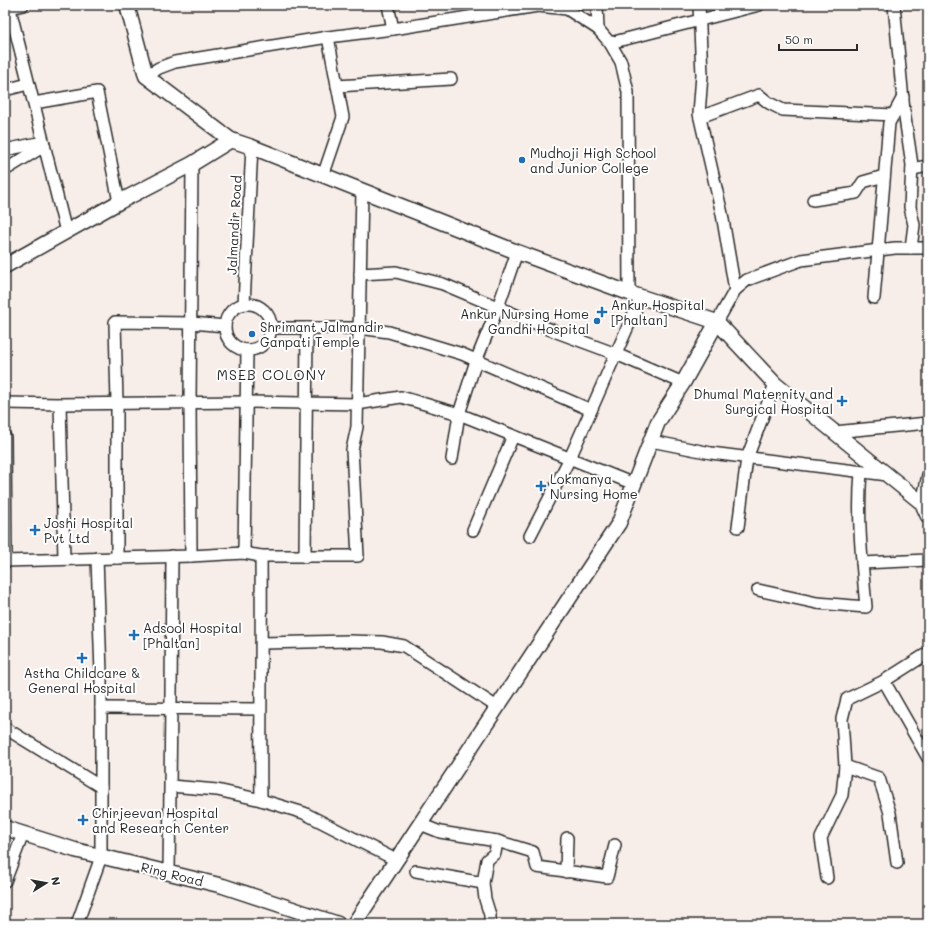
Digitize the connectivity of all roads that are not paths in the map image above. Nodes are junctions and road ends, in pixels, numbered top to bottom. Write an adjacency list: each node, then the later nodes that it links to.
1 (23, 5): 9 (street)
2 (127, 5): 15 (main road)
3 (388, 5): 11 (street)
4 (597, 5): 12 (street)
5 (699, 5): 10 (street)
6 (759, 5): 10 (street)
7 (894, 5): 20 (street)
8 (538, 6): 11 (street); 12 (street)
9 (8, 7): 17 (street)
10 (699, 20): 14 (street); 23 (street)
11 (393, 29): 13 (street)
12 (598, 29): 14 (street)
13 (328, 37): 15 (street); 18 (street)
14 (610, 43): 45 (street)
15 (146, 76): 24 (main road)
16 (451, 79): 18 (street)
17 (28, 84): 19 (street); 21 (street)
18 (337, 86): 32 (street)
19 (5, 90)
20 (903, 97): 22 (street); 30 (street)
21 (34, 103): 25 (street); 36 (street)
22 (894, 115): 23 (street); 33 (street)
23 (700, 117): 44 (street)
24 (231, 140): 26 (main road); 28 (main road)
25 (43, 144): 27 (street); 31 (street); 37 (street)
26 (252, 147): 32 (main road); 47 (street, Jalmandir Road)
27 (5, 150)
28 (192, 164): 36 (main road); 49 (street)
29 (928, 166): 30 (street)
30 (912, 169): 38 (street)
31 (5, 170)
32 (323, 176): 34 (main road)
33 (884, 176): 35 (street); 40 (street)
34 (362, 191): 41 (main road); 43 (street)
35 (813, 200)
36 (119, 202): 37 (main road)
37 (66, 232): 42 (main road)
38 (911, 248): 39 (street); 40 (street)
39 (928, 248)
40 (879, 250): 44 (street); 46 (street)
41 (517, 252): 45 (main road); 48 (street)
42 (5, 266)
43 (360, 274): 48 (street); 54 (street)
44 (735, 290): 50 (street)
45 (635, 295): 50 (main road); 56 (street)
46 (874, 298)
47 (244, 304): 51 (street); 52 (street)
48 (498, 307): 56 (street); 57 (street)
49 (192, 322): 51 (street); 63 (street); 64 (street)
50 (717, 322): 58 (main road); 59 (main road)
51 (225, 326): 55 (street)
52 (271, 328): 53 (street); 55 (street)
53 (307, 328): 54 (street); 61 (street)
54 (359, 328): 57 (street); 66 (street)
55 (247, 350): 60 (street)
56 (616, 354): 58 (street); 67 (street)
57 (476, 361): 67 (street); 68 (street)
58 (684, 383): 73 (main road)
59 (775, 384): 70 (main road); 75 (street)
60 (246, 402): 61 (street); 64 (street); 86 (street)
61 (306, 402): 66 (street); 90 (street)
62 (5, 403): 65 (street)
63 (117, 403): 64 (street); 65 (street); 93 (street)
64 (190, 403): 88 (street)
65 (60, 404): 91 (street)
66 (357, 404): 68 (street); 90 (street)
67 (591, 410): 74 (street)
68 (459, 414): 71 (street); 76 (street)
69 (928, 423): 70 (street)
70 (834, 432): 78 (main road)
71 (513, 436): 74 (street); 84 (street)
72 (5, 437): 95 (street)
73 (651, 441): 75 (street); 80 (main road)
74 (570, 458): 80 (street); 85 (street)
75 (747, 458): 77 (street); 83 (street)
76 (452, 459)
77 (861, 472): 78 (street); 96 (street)
78 (888, 475): 81 (main road)
79 (928, 475): 81 (street)
80 (634, 484): 101 (main road)
81 (922, 503): 82 (main road)
82 (928, 516)
83 (738, 527)
84 (473, 530)
85 (530, 536)
86 (244, 553): 88 (street); 89 (street)
87 (172, 556): 88 (street); 93 (street); 103 (street)
88 (191, 556)
89 (261, 556): 90 (street); 98 (street)
90 (305, 557)
91 (64, 558): 92 (street); 95 (street)
92 (97, 558): 93 (street); 102 (street)
93 (117, 558)
94 (928, 560): 96 (street)
95 (6, 561)
96 (862, 563): 97 (street)
97 (758, 590)
98 (262, 643): 101 (street); 104 (street)
99 (928, 653): 100 (street)
100 (884, 681): 106 (street); 107 (street)
101 (497, 707): 111 (main road)
102 (101, 708): 103 (street); 109 (street)
103 (170, 708): 104 (street); 108 (street)
104 (260, 709): 110 (street)
105 (5, 728): 109 (street)
106 (928, 758)
107 (845, 766): 119 (street); 123 (street)
108 (171, 786): 110 (street); 122 (street)
109 (101, 787): 117 (street)
110 (261, 800): 118 (street)
111 (420, 824): 115 (street); 118 (main road)
112 (5, 828): 113 (main road, Ring Road)
113 (23, 834): 117 (main road, Ring Road); 124 (street)
114 (568, 838): 121 (street)
115 (497, 841): 121 (street); 125 (street)
116 (615, 845): 121 (street)
117 (101, 857): 122 (main road, Ring Road); 126 (street)
118 (396, 860): 128 (main road)
119 (897, 863)
120 (416, 871): 125 (street)
121 (566, 872)
122 (169, 873): 127 (main road, Ring Road)
123 (827, 878)
124 (5, 881)
125 (483, 883): 129 (street)
126 (76, 924)
127 (338, 924)
128 (354, 924)
129 (490, 924)

